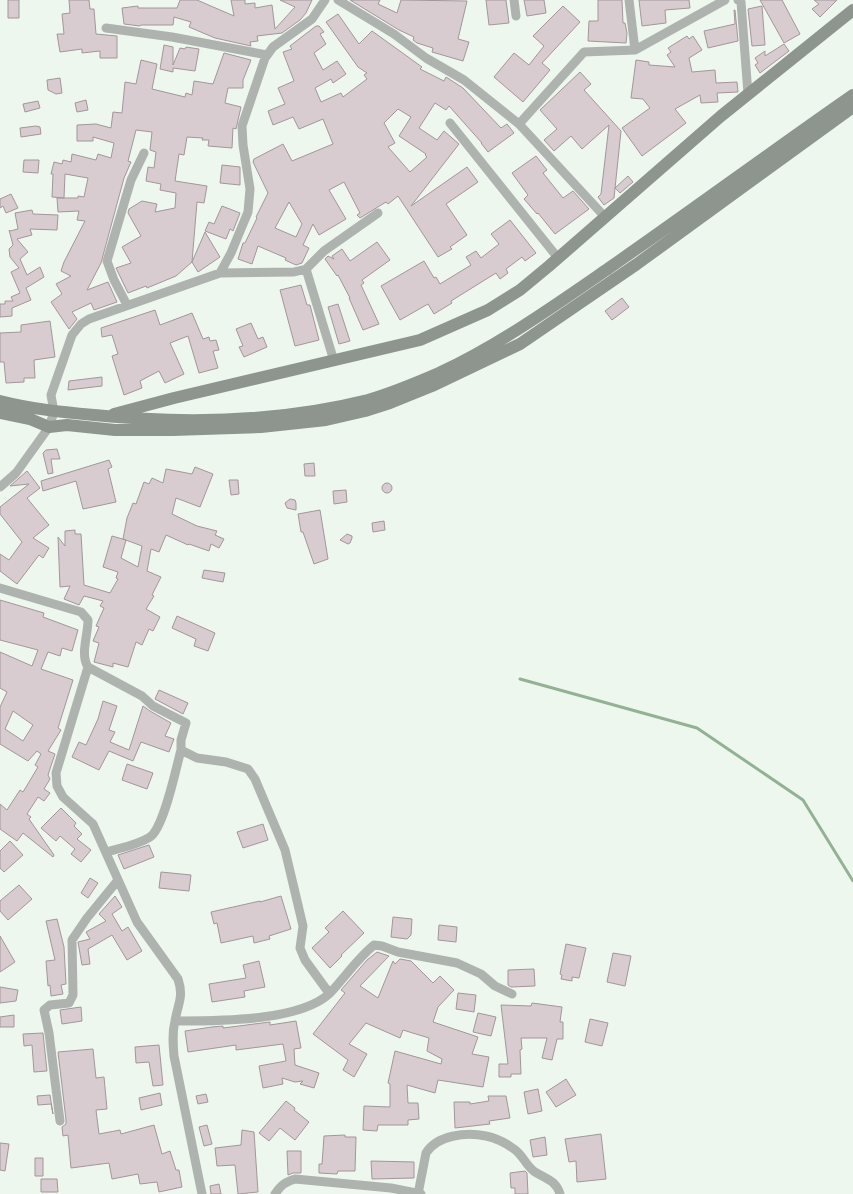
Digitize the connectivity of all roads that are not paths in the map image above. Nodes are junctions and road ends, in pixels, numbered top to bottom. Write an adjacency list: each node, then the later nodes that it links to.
1 (325, 0): 11 (street)
2 (338, 0): 16 (street)
3 (514, 0): 8 (street)
4 (629, 0): 10 (street)
5 (726, 0): 10 (street)
6 (738, 0): 12 (street)
7 (853, 10): 12 (main road)
8 (516, 16)
9 (106, 28): 11 (street)
10 (635, 50): 16 (street)
11 (268, 55): 22 (street)
12 (748, 94): 19 (main road)
13 (853, 95): 30 (main road)
14 (853, 107): 32 (main road)
15 (450, 124): 20 (street)
16 (519, 124): 19 (street)
17 (144, 153): 23 (street)
18 (378, 213): 21 (street)
19 (604, 217): 20 (main road)
20 (558, 258): 24 (main road)
21 (306, 269): 22 (street); 24 (street)
22 (220, 273): 23 (street)
23 (127, 305): 27 (street)
24 (334, 361): 25 (main road)
25 (174, 398): 29 (main road); 30 (main road)
26 (0, 401): 27 (main road)
27 (54, 412): 29 (main road); 31 (street)
28 (0, 413): 31 (main road)
29 (105, 416): 30 (main road)
30 (161, 420): 32 (main road)
31 (49, 426): 32 (main road); 33 (street)
32 (145, 431)
33 (0, 487)
34 (0, 588): 35 (street)
35 (88, 667): 36 (street); 37 (street)
36 (181, 750): 37 (street); 39 (street)
37 (107, 852): 38 (street)
38 (118, 880): 41 (street); 42 (street)
39 (329, 993): 40 (street); 41 (street)
40 (512, 994)
41 (175, 1020): 43 (street)
42 (60, 1121)
43 (202, 1194)
44 (275, 1194): 45 (street)
45 (420, 1194): 46 (street)
46 (560, 1194)

